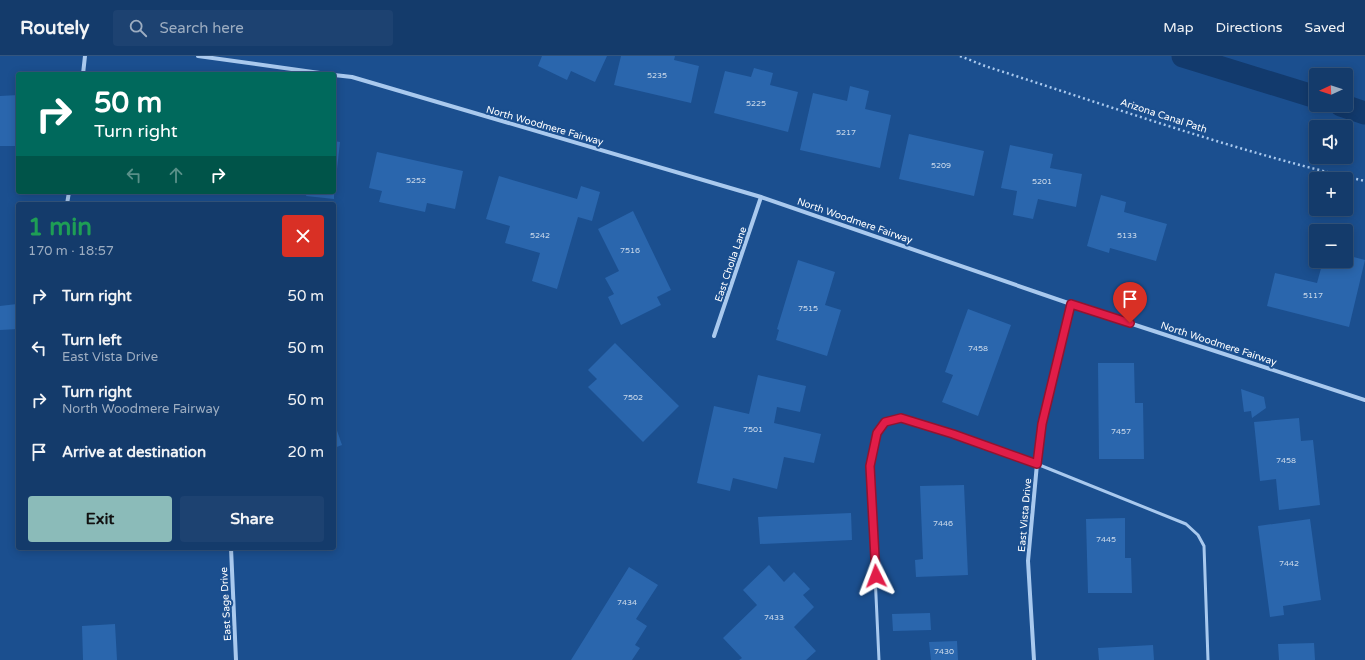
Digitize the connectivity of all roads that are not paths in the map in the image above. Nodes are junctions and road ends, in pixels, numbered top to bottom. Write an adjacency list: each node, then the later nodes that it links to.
1 (85, 56): 3 (street)
2 (198, 56): 4 (street)
3 (83, 72)
4 (313, 72)
5 (336, 75): 6 (street, North Woodmere Fairway)
6 (761, 197): 7 (street, North Woodmere Fairway); 8 (street, East Cholla Lane)
7 (1071, 304): 9 (street, North Woodmere Fairway); 10 (street, East Vista Drive)
8 (714, 336)
9 (1365, 400)
10 (1037, 464): 13 (lane); 14 (street, East Vista Drive); 15 (lane)
11 (230, 550): 12 (street, East Sage Drive)
12 (236, 660)
13 (879, 660)
14 (1034, 660)
15 (1208, 660)

